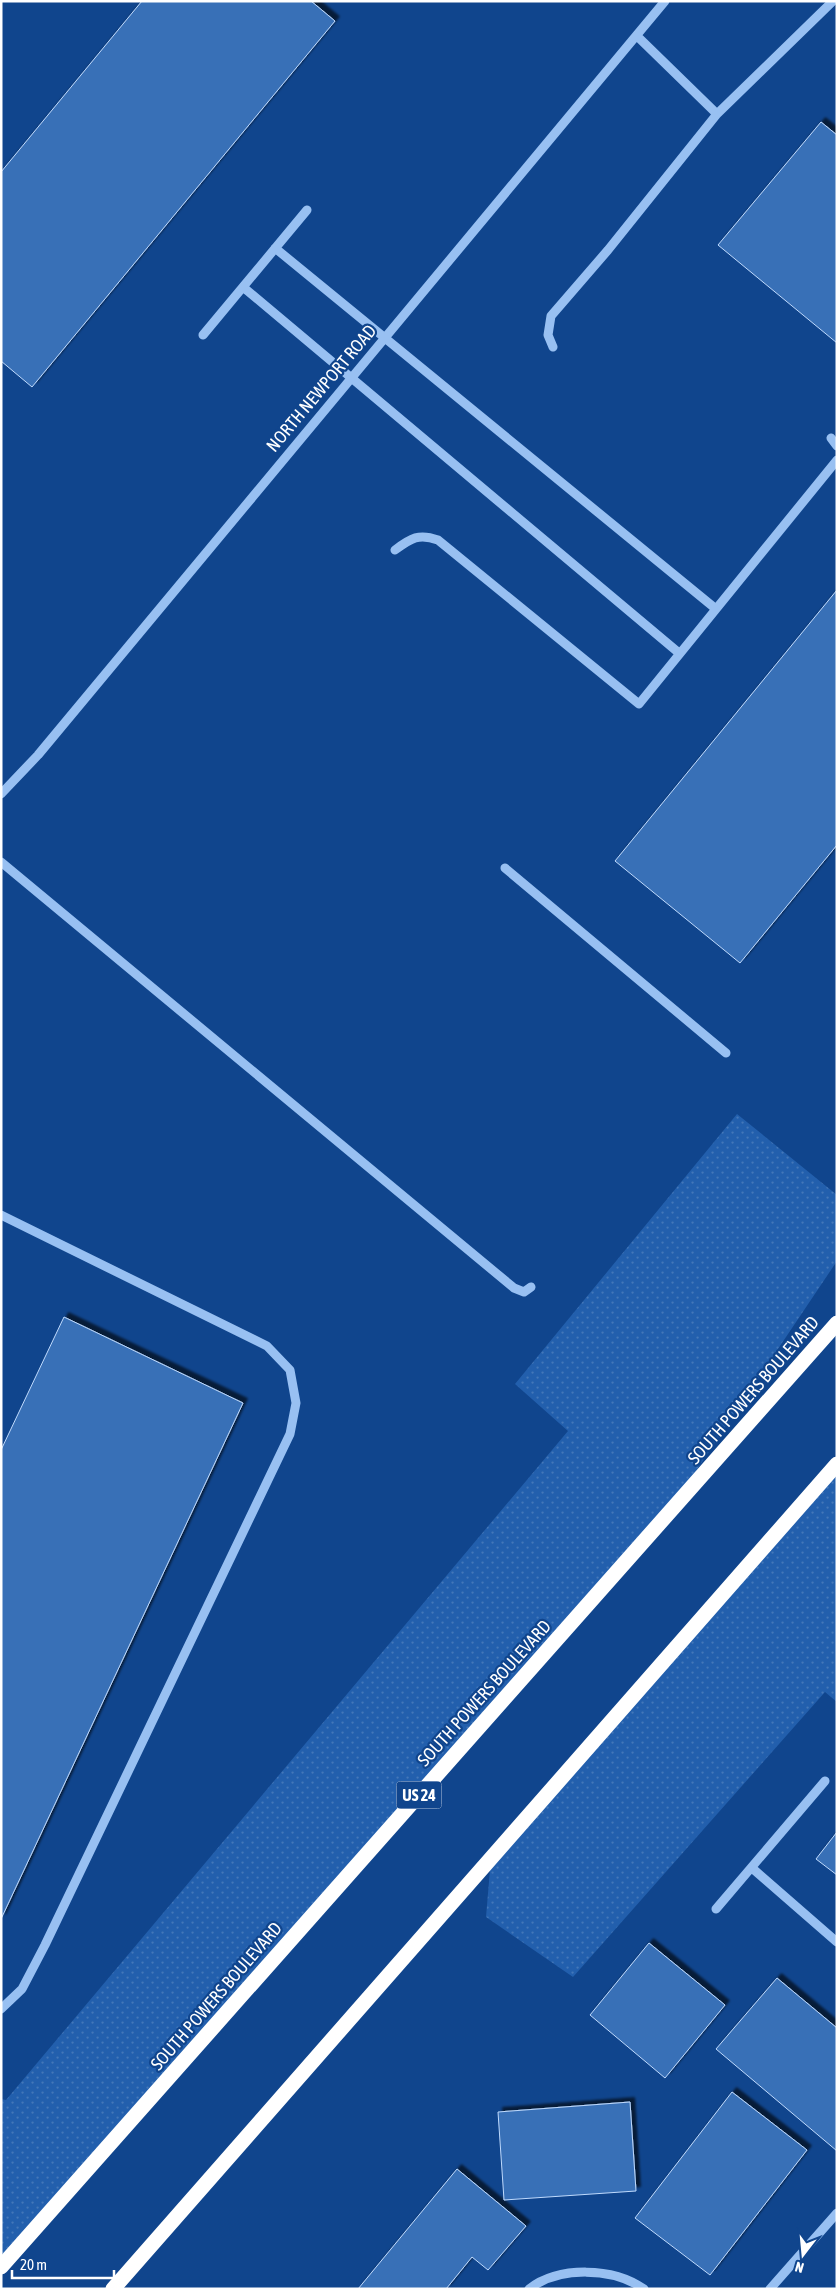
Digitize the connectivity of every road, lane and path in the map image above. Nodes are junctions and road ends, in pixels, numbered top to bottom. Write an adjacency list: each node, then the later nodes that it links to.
1 (664, 1): 3 (street, NORTH NEWPORT ROAD)
2 (833, 1): 4 (street)
3 (637, 36): 4 (street); 9 (street, NORTH NEWPORT ROAD)
4 (717, 114): 10 (street)
5 (307, 210): 6 (street)
6 (275, 248): 7 (street); 9 (street)
7 (243, 287): 8 (street); 11 (street)
8 (203, 335)
9 (384, 338): 11 (street, NORTH NEWPORT ROAD); 16 (street)
10 (553, 346)
11 (351, 378): 17 (street); 18 (street, NORTH NEWPORT ROAD)
12 (831, 438): 13 (street)
13 (837, 446)
14 (837, 460): 16 (street)
15 (395, 550): 17 (street)
16 (716, 608): 17 (street)
17 (679, 653)
18 (1, 794)
19 (1, 862): 23 (street)
20 (505, 868): 21 (street)
21 (726, 1053)
22 (1, 1215): 30 (street)
23 (531, 1287)
24 (837, 1323): 32 (highway, SOUTH POWERS BOULEVARD / US 24)
25 (837, 1464): 33 (highway)
26 (825, 1781): 27 (street)
27 (752, 1868): 28 (street); 29 (street)
28 (716, 1910)
29 (837, 1942)
30 (1, 2008)
31 (837, 2213): 36 (street)
32 (1, 2267)
33 (113, 2289)
34 (529, 2289): 35 (street)
35 (644, 2289)
36 (770, 2289)

